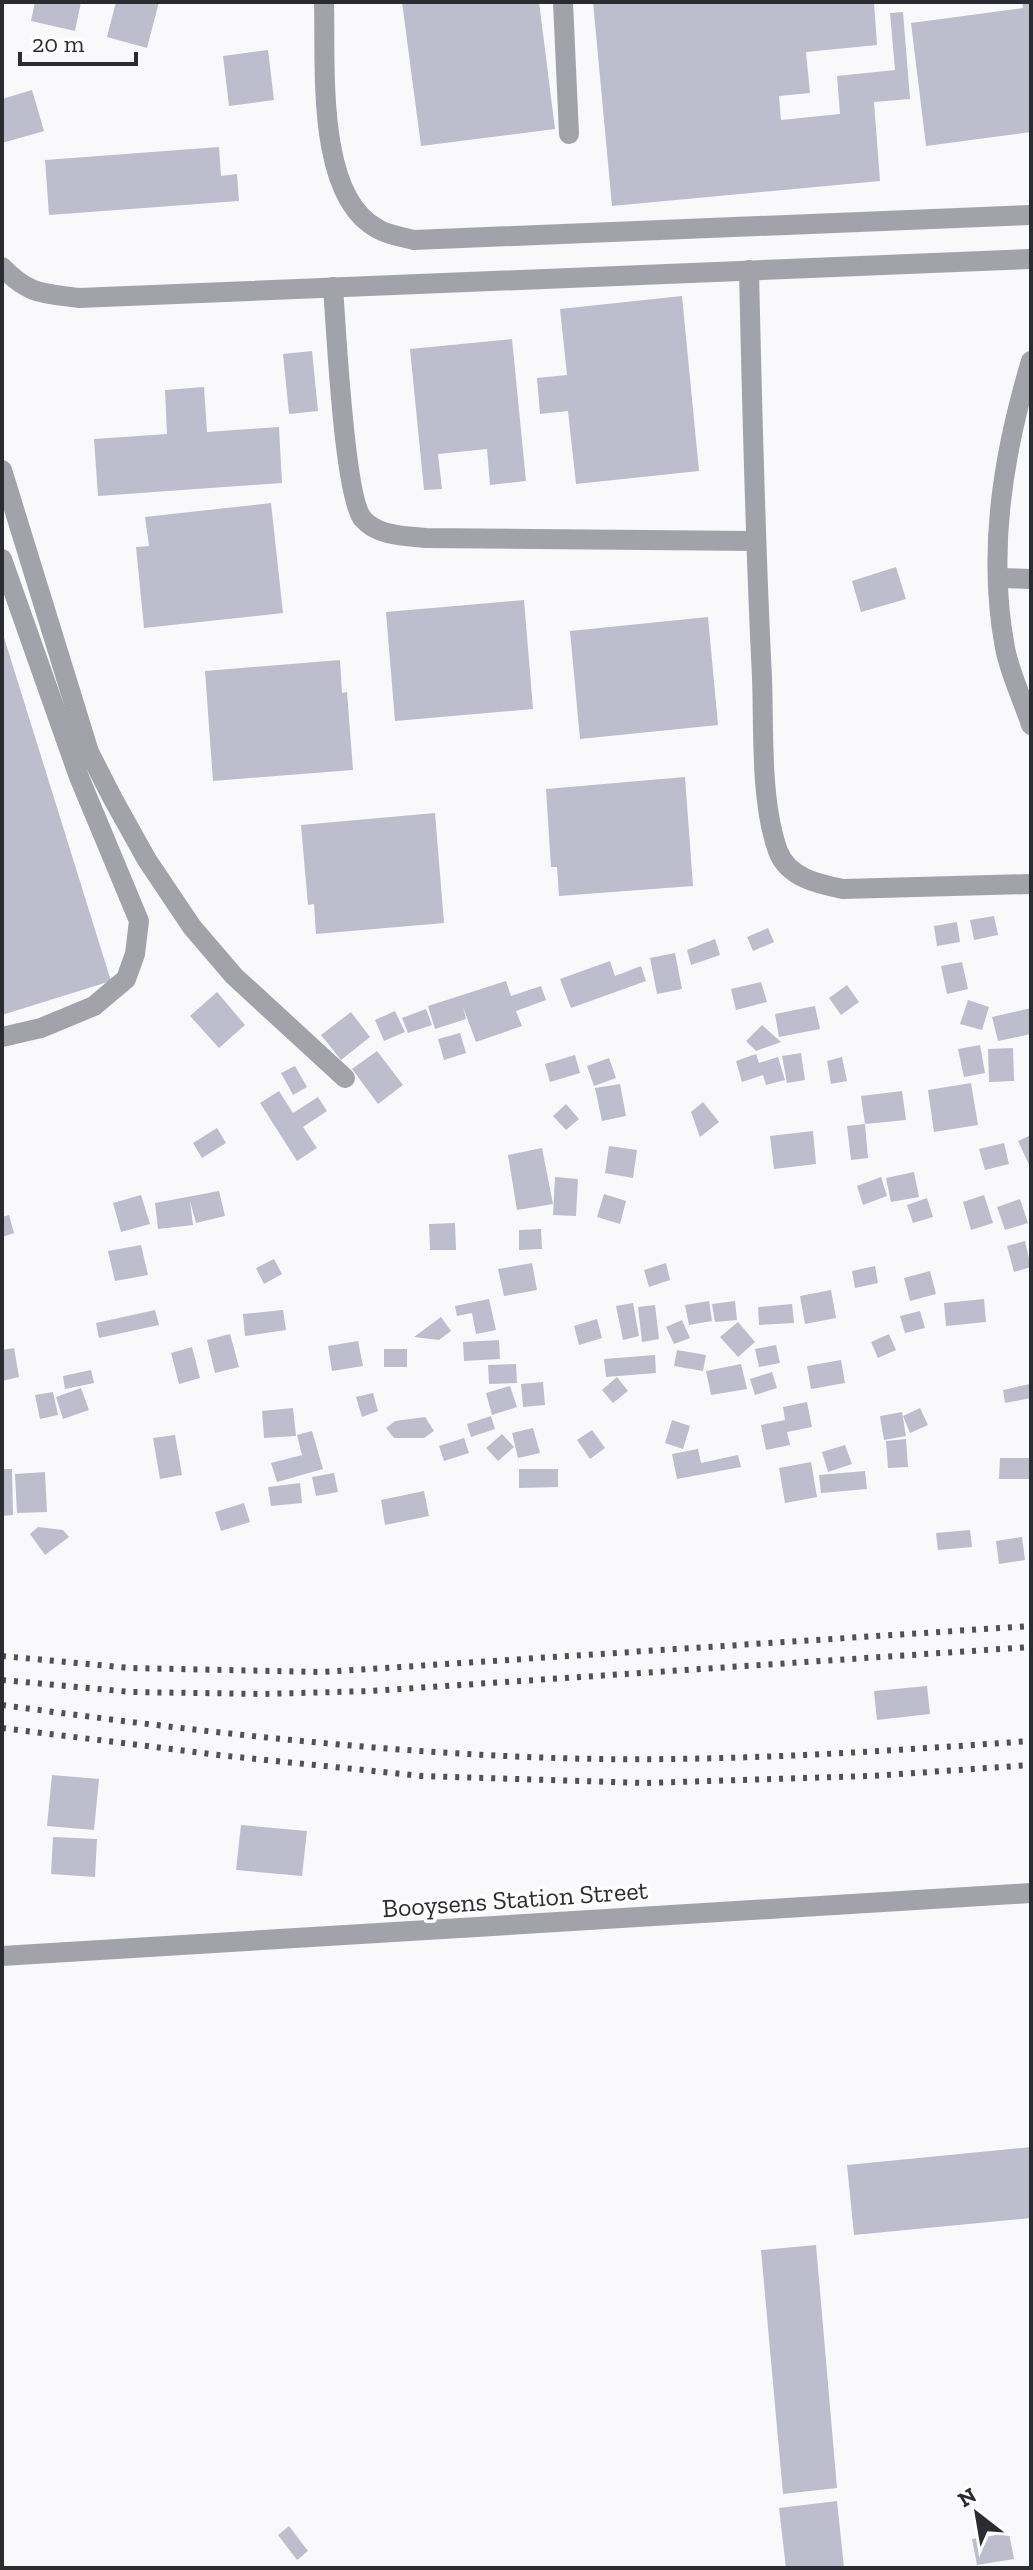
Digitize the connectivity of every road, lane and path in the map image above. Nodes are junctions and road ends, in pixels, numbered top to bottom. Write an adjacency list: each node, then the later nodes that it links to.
1 (324, 2): 4 (street)
2 (563, 2): 3 (street)
3 (569, 134)
4 (1031, 215)
5 (1031, 259): 7 (street)
6 (2, 267): 8 (street)
7 (749, 270): 8 (street); 11 (street)
8 (333, 287): 11 (street)
9 (1031, 361): 13 (street)
10 (2, 470): 18 (street)
11 (755, 541): 16 (street)
12 (2, 559): 17 (street)
13 (998, 578): 14 (street); 15 (street)
14 (1031, 579)
15 (1031, 725)
16 (1031, 884)
17 (2, 1037)
18 (345, 1078)
19 (1031, 1893): 20 (street, Booysens Station Street)
20 (2, 1956)

